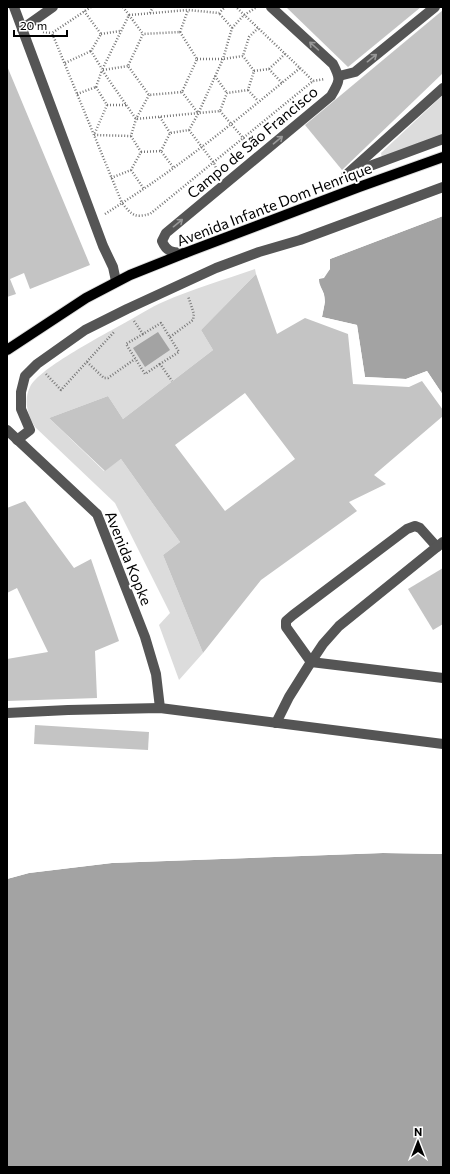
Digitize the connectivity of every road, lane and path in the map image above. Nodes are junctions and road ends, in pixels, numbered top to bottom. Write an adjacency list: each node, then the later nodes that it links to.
1 (14, 7): 19 (street)
2 (53, 7): 19 (street)
3 (91, 7): 12 (path)
4 (123, 7): 15 (path)
5 (153, 7): 13 (path)
6 (225, 7): 14 (path)
7 (236, 7): 16 (path)
8 (257, 7): 16 (path)
9 (271, 7): 36 (street, one-way to 9)
10 (435, 7): 36 (street, one-way to 10)
11 (187, 8): 13 (path); 14 (path); 21 (path)
12 (84, 11): 22 (path); 29 (path)
13 (150, 13): 15 (path)
14 (219, 13): 17 (path)
15 (129, 15): 20 (path); 23 (path)
16 (244, 15): 17 (path); 18 (path)
17 (232, 28): 27 (path)
18 (258, 28): 25 (path); 26 (path)
19 (22, 29): 72 (street)
20 (120, 31): 22 (path); 33 (path)
21 (180, 32): 23 (path); 28 (path)
22 (101, 34): 24 (path)
23 (143, 34): 30 (path)
24 (91, 51): 29 (path); 33 (path)
25 (285, 54): 31 (path); 32 (path)
26 (244, 56): 27 (path); 34 (path)
27 (223, 59): 28 (path); 35 (path)
28 (197, 60): 42 (path)
29 (65, 63): 44 (path)
30 (128, 66): 33 (path); 45 (path)
31 (300, 68): 37 (path); 38 (path)
32 (269, 69): 34 (path); 38 (path)
33 (102, 70): 39 (path); 48 (path)
34 (254, 71): 41 (path)
35 (215, 76): 43 (path); 50 (path)
36 (339, 76): 37 (path); 68 (street, Campo de São Francisco, one-way to 36)
37 (313, 81): 58 (path)
38 (282, 83): 46 (path)
39 (96, 87): 44 (path); 47 (path)
40 (443, 88): 59 (street)
41 (248, 90): 43 (path); 46 (path)
42 (182, 92): 45 (path); 50 (path)
43 (227, 93): 49 (path)
44 (78, 94): 56 (path)
45 (149, 95): 52 (path)
46 (258, 102): 53 (path)
47 (107, 104): 48 (path); 56 (path)
48 (126, 105): 52 (path)
49 (220, 111): 50 (path); 53 (path)
50 (198, 114): 51 (path); 54 (path)
51 (160, 117): 52 (path); 55 (path)
52 (136, 119): 57 (path)
53 (231, 124): 58 (path); 60 (path)
54 (188, 130): 55 (path); 60 (path)
55 (170, 133): 61 (path)
56 (94, 135): 57 (path); 67 (path)
57 (131, 136): 62 (path)
58 (244, 139): 64 (path)
59 (443, 139)
60 (202, 147): 64 (path); 65 (path)
61 (161, 151): 62 (path); 65 (path)
62 (141, 152): 66 (path)
63 (443, 158): 73 (main road, Avenida Infante Dom Henrique)
64 (214, 162): 68 (path); 71 (path)
65 (173, 167): 70 (path)
66 (132, 170): 67 (path); 70 (path)
67 (111, 178): 71 (path)
68 (223, 186): 73 (street, Campo de São Francisco, one-way to 68)
69 (443, 186): 75 (street)
70 (144, 189): 71 (path)
71 (122, 203): 72 (path)
72 (93, 220): 74 (street)
73 (185, 253): 74 (main road, Avenida Infante Dom Henrique)
74 (116, 281): 80 (main road, Avenida Infante Dom Henrique)
75 (184, 283): 76 (street); 79 (path)
76 (127, 309): 77 (street); 78 (path)
77 (110, 317): 82 (path); 83 (street)
78 (143, 334): 79 (path); 81 (path)
79 (170, 337): 84 (path)
80 (7, 350)
81 (135, 359): 82 (path); 84 (path)
82 (87, 362): 83 (path)
83 (37, 364): 87 (street)
84 (160, 364): 85 (path)
85 (172, 381)
86 (7, 430): 87 (street, Avenida Kopke)
87 (17, 440): 91 (street, Avenida Kopke)
88 (440, 545): 89 (street); 89 (street)
89 (311, 662): 90 (street); 93 (street)
90 (443, 678)
91 (160, 708): 92 (street); 93 (street)
92 (7, 713)
93 (276, 723): 94 (street)
94 (443, 744)

